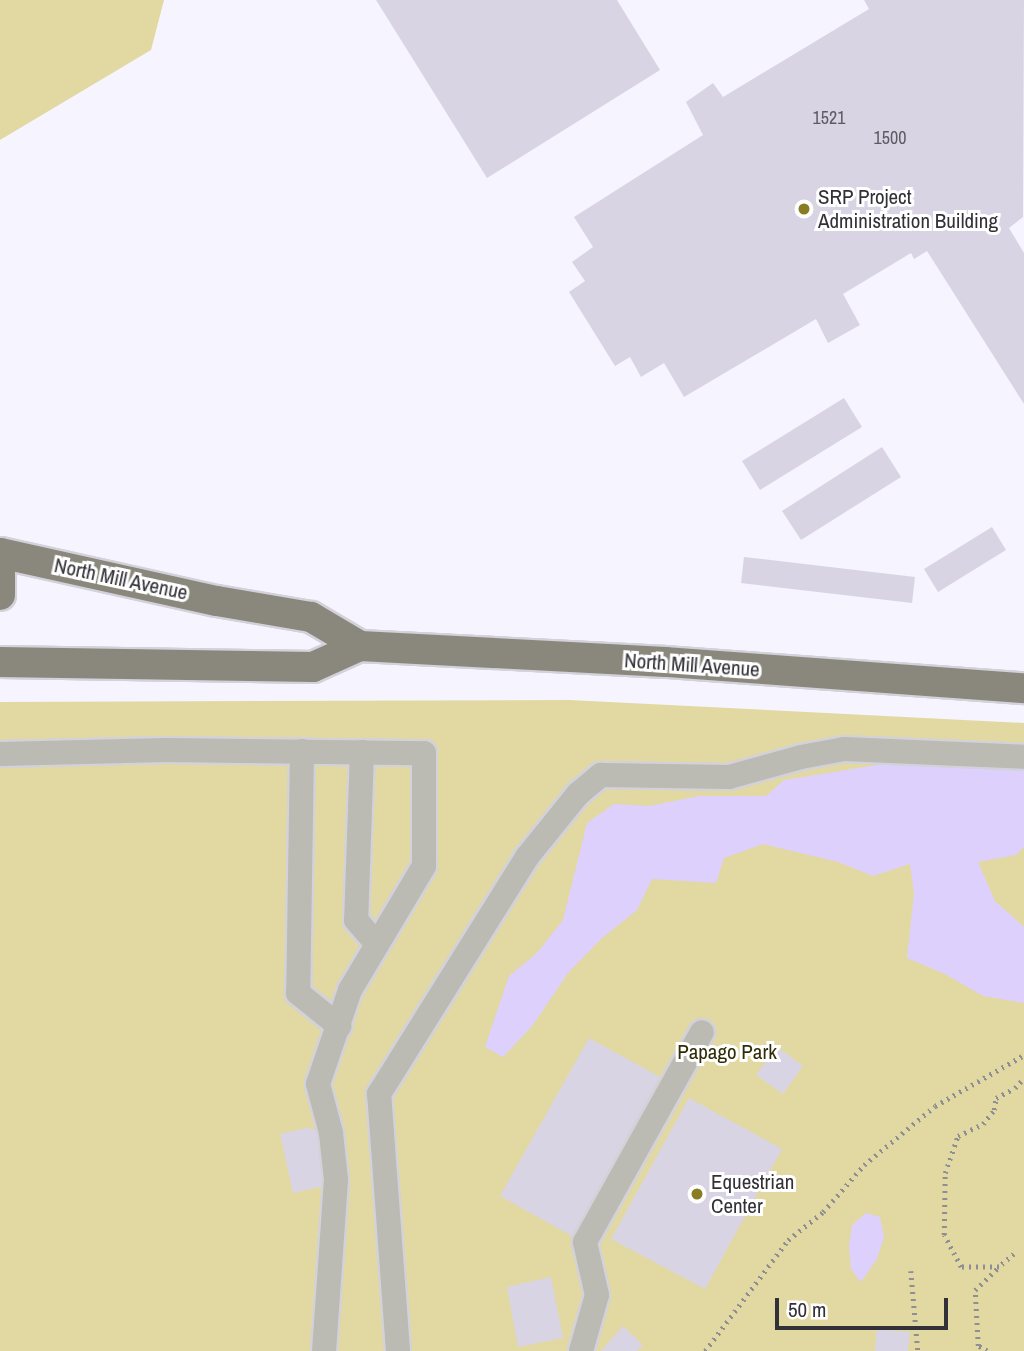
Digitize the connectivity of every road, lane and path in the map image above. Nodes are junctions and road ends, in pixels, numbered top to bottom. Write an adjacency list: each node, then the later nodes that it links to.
1 (0, 553): 2 (main road); 3 (main road, North Mill Avenue)
2 (0, 595)
3 (360, 646): 4 (main road, North Mill Avenue); 5 (main road, North Mill Avenue)
4 (0, 662)
5 (1024, 688)
6 (302, 751): 7 (lane); 8 (lane); 11 (lane)
7 (362, 752): 10 (lane); 10 (lane)
8 (0, 754)
9 (1024, 757): 19 (lane)
10 (377, 944): 11 (lane)
11 (339, 1026): 18 (lane)
12 (702, 1032): 20 (lane)
13 (1024, 1055): 21 (path)
14 (1024, 1078): 16 (path)
15 (1014, 1254): 16 (path)
16 (999, 1267): 23 (path)
17 (911, 1271): 22 (path)
18 (324, 1351)
19 (398, 1351)
20 (581, 1351)
21 (705, 1351)
22 (918, 1351)
23 (987, 1351)

